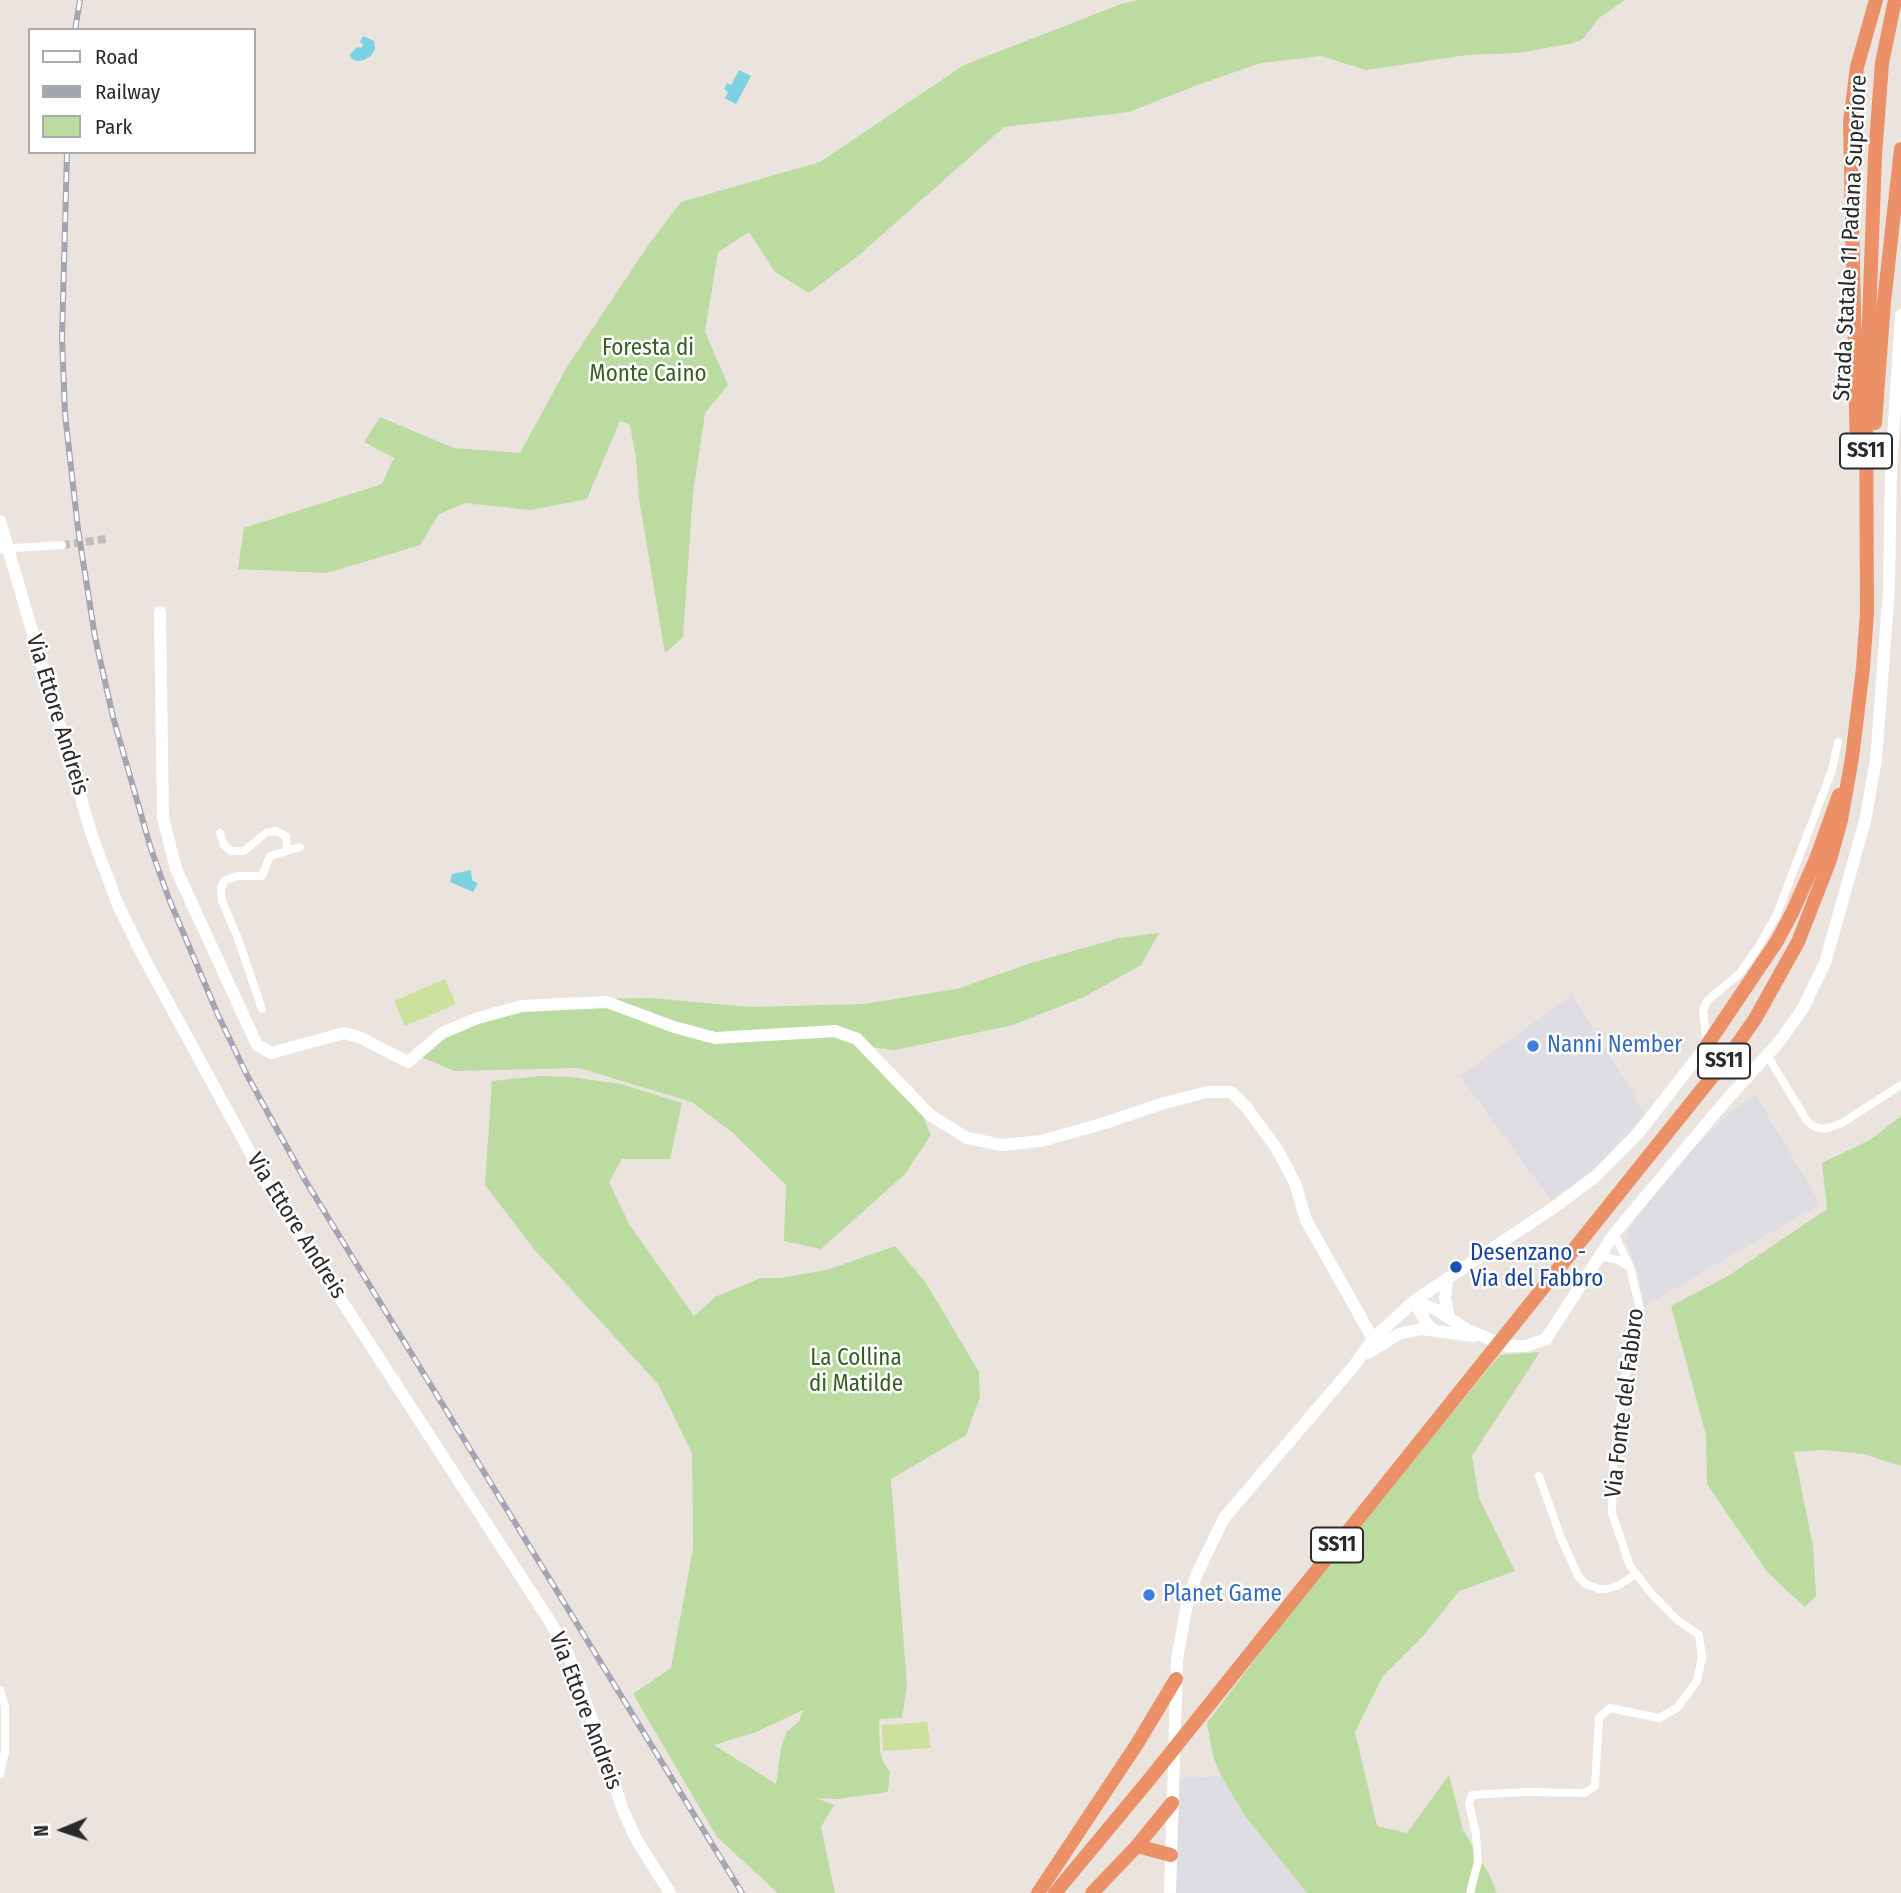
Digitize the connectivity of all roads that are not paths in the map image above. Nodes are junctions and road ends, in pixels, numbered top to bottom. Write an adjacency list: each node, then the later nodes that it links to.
1 (1876, 0): 9 (highway)
2 (1895, 0): 9 (highway, Strada Statale 11 Padana Superiore / SS11)
3 (1901, 149): 9 (highway)
4 (1901, 315): 17 (street)
5 (0, 522): 7 (street, Via Ettore Andreis)
6 (62, 545): 7 (street)
7 (4, 548): 37 (street, Via Ettore Andreis)
8 (160, 612): 27 (street)
9 (1867, 612): 11 (highway, Strada Statale 11 Padana Superiore / SS11)
10 (1838, 742): 16 (street)
11 (1852, 758): 16 (highway); 39 (highway, Strada Statale 11 Padana Superiore / SS11)
12 (220, 833): 14 (street)
13 (300, 847): 14 (street)
14 (287, 851): 15 (street)
15 (262, 1009)
16 (1707, 1045): 22 (street)
17 (1767, 1055): 18 (street); 19 (street)
18 (1901, 1085)
19 (1614, 1234): 20 (street); 21 (street, Via Fonte del Fabbro)
20 (1599, 1256): 21 (street); 26 (street)
21 (1630, 1267): 30 (street, Via Fonte del Fabbro)
22 (1447, 1280): 23 (street); 24 (street)
23 (1414, 1301): 24 (street); 25 (street); 27 (street)
24 (1449, 1318): 26 (street)
25 (1433, 1330): 26 (street); 28 (street)
26 (1484, 1338)
27 (1373, 1339): 28 (street)
28 (1358, 1360): 31 (street)
29 (1539, 1476): 30 (street)
30 (1636, 1574): 42 (street, Via Fonte del Fabbro)
31 (1176, 1679): 34 (street); 38 (highway)
32 (0, 1690): 33 (street)
33 (0, 1774)
34 (1172, 1803): 35 (highway); 36 (street)
35 (1137, 1846): 36 (highway); 40 (highway)
36 (1171, 1854): 41 (street)
37 (670, 1893)
38 (1038, 1893)
39 (1055, 1893)
40 (1092, 1893)
41 (1170, 1893)
42 (1470, 1893)

